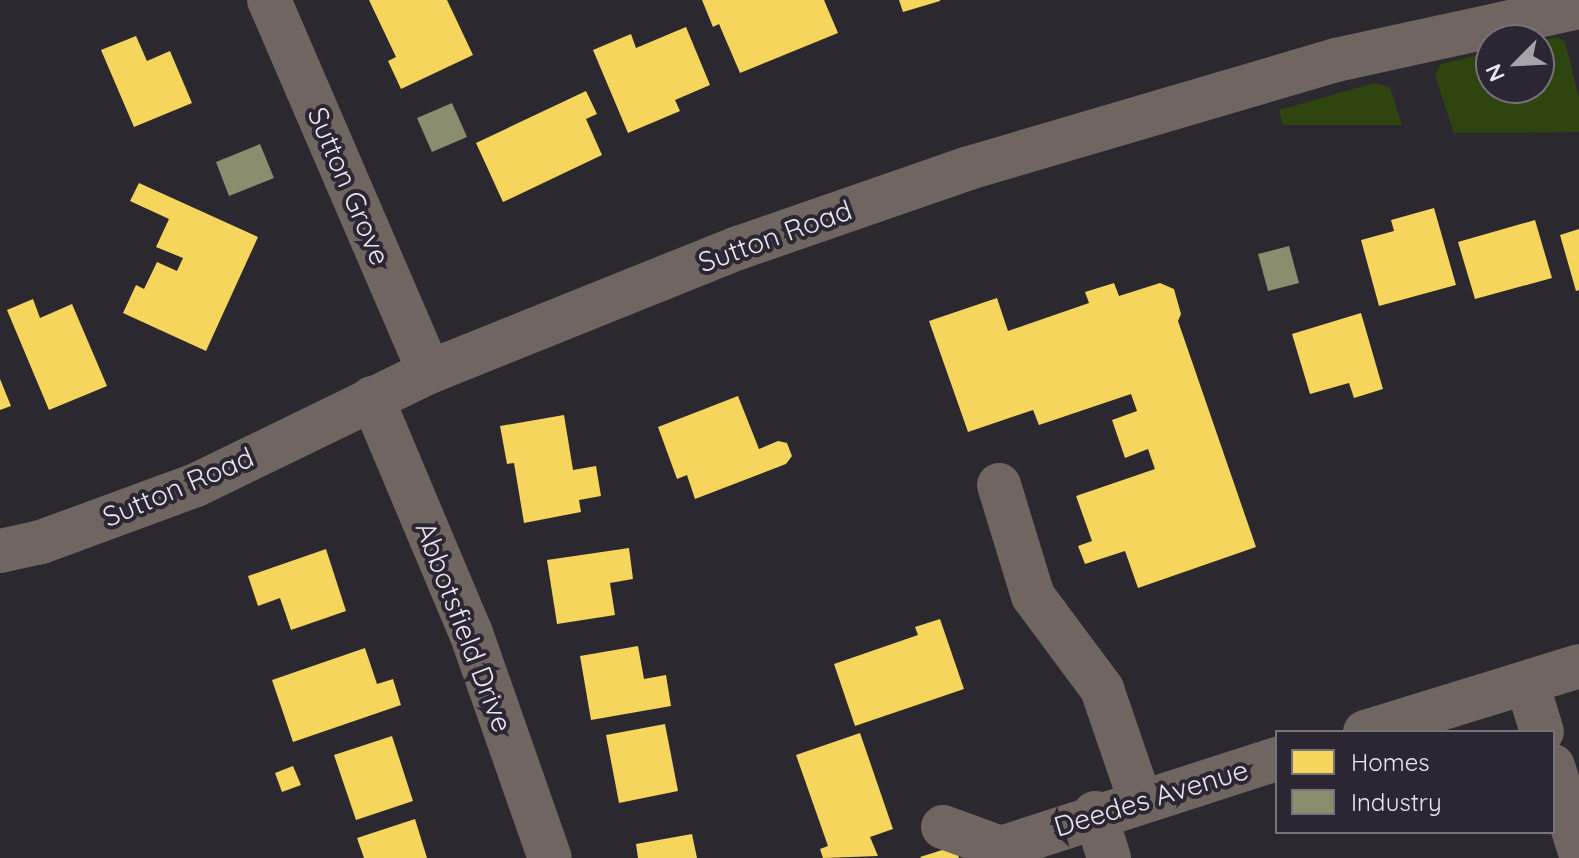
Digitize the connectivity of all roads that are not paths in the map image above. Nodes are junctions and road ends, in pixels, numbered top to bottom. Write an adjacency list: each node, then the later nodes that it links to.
1 (269, 0): 3 (street, Sutton Grove)
2 (1579, 7): 3 (street, Sutton Road)
3 (429, 372): 4 (street, Sutton Road)
4 (372, 398): 6 (street, Sutton Road); 18 (street, Abbotsfield Drive)
5 (999, 485): 13 (street)
6 (0, 551)
7 (1579, 666): 8 (street)
8 (1527, 683): 9 (street); 10 (street)
9 (1372, 730)
10 (1541, 730)
11 (1275, 760): 13 (street, Deedes Avenue)
12 (1555, 772): 17 (street)
13 (1140, 800): 14 (street, Deedes Avenue)
14 (1095, 813): 16 (street, Deedes Avenue); 19 (street)
15 (943, 827): 16 (street)
16 (1011, 848)
17 (1579, 849)
18 (550, 858)
19 (1109, 858)

